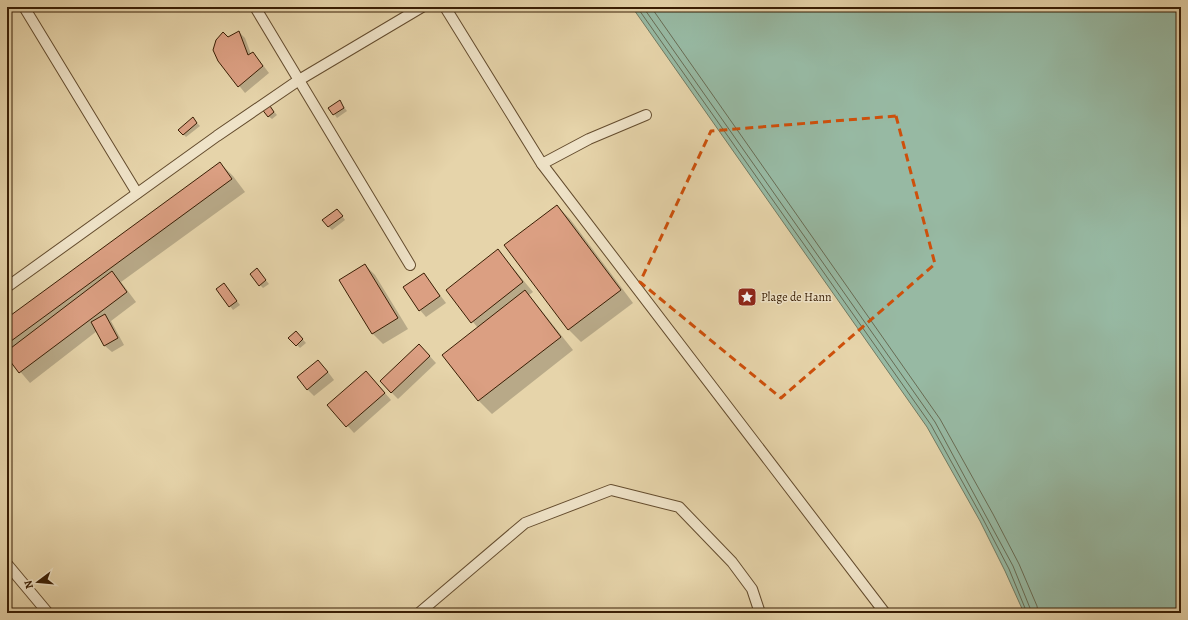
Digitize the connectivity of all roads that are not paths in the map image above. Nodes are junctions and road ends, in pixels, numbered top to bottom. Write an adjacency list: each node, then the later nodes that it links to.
1 (24, 7): 8 (lane)
2 (255, 7): 5 (lane)
3 (422, 7): 5 (lane)
4 (445, 7): 7 (lane)
5 (299, 80): 8 (lane); 9 (lane)
6 (646, 115): 7 (lane)
7 (542, 164): 15 (lane)
8 (137, 193): 10 (lane)
9 (410, 265)
10 (7, 287)
11 (7, 564): 12 (lane)
12 (48, 613)
13 (419, 613): 14 (lane)
14 (760, 613)
15 (885, 613)

